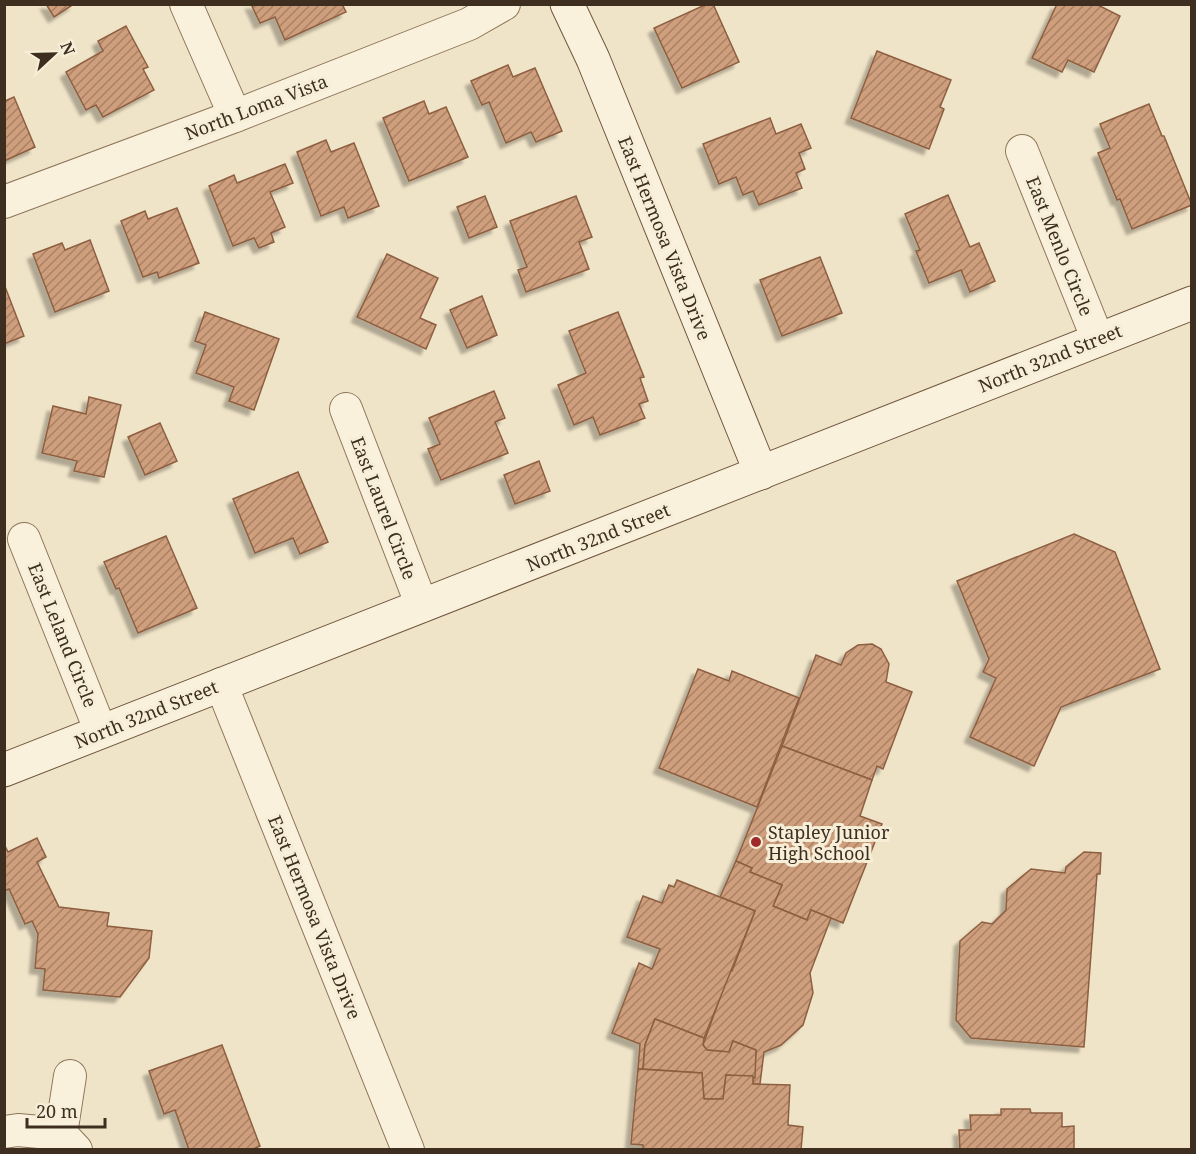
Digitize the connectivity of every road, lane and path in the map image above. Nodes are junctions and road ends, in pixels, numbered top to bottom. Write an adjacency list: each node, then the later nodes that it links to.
1 (186, 4): 4 (street)
2 (504, 4): 4 (street, North Loma Vista)
3 (567, 4): 10 (street, East Hermosa Vista Drive)
4 (235, 116): 6 (street, North Loma Vista)
5 (1022, 151): 8 (street, East Menlo Circle)
6 (4, 202)
7 (1191, 303): 8 (street, North 32nd Street)
8 (1098, 340): 10 (street, North 32nd Street)
9 (346, 409): 12 (street, East Laurel Circle)
10 (761, 473): 12 (street, North 32nd Street)
11 (24, 539): 14 (street, East Leland Circle)
12 (422, 606): 13 (street, North 32nd Street)
13 (221, 684): 14 (street, North 32nd Street); 19 (street, East Hermosa Vista Drive)
14 (102, 732): 15 (street, North 32nd Street)
15 (4, 770)
16 (70, 1076): 18 (street)
17 (4, 1132): 18 (street)
18 (69, 1142)
19 (408, 1149)

